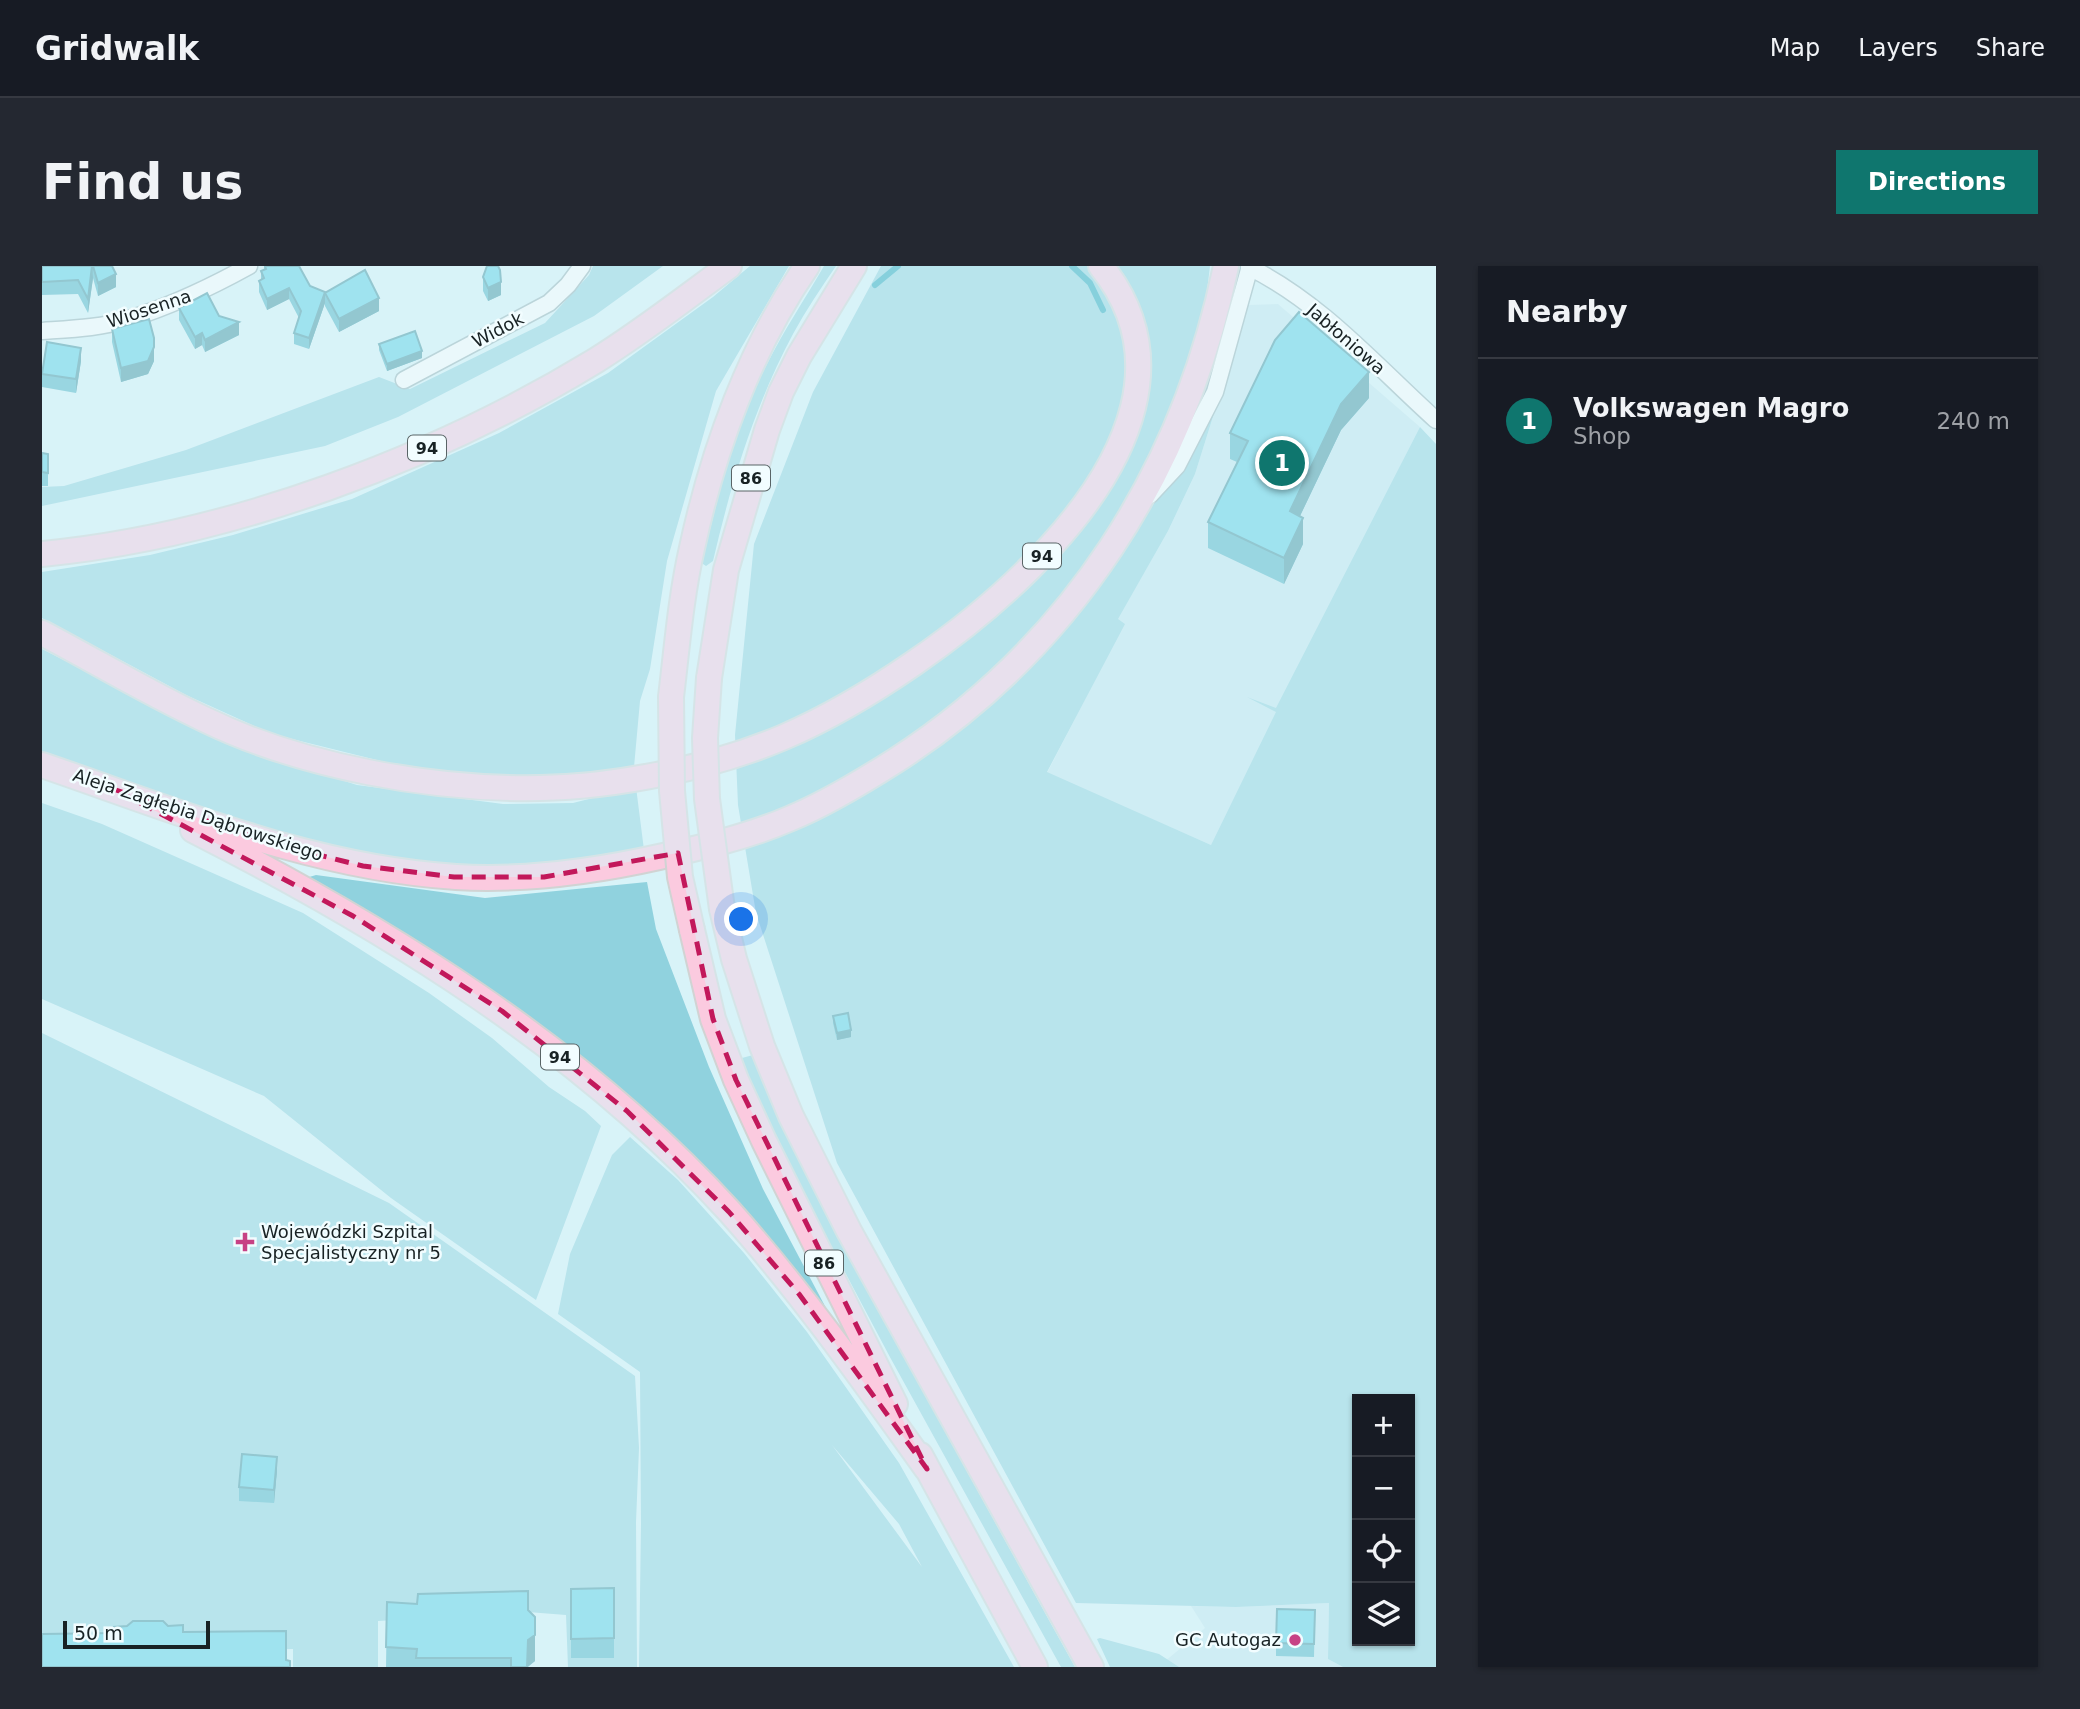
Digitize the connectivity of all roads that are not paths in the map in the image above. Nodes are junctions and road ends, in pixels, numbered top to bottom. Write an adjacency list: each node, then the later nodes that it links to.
1 (249, 266): 10 (street, Wiosenna)
2 (582, 266): 11 (street, Widok)
3 (729, 266): 13 (main road, 94)
4 (807, 266): 17 (main road, 86, bridge)
5 (854, 266): 9 (main road, 86)
6 (870, 266): 9 (main road)
7 (1101, 266): 14 (main road, 94)
8 (1242, 266): 12 (street, Jabłoniowa); 16 (main road, Aleja Zagłębia Dąbrowskiego)
9 (837, 294): 19 (main road, 86, bridge)
10 (42, 331)
11 (404, 380)
12 (1436, 420)
13 (42, 554)
14 (42, 633)
15 (42, 765): 16 (main road, Aleja Zagłębia Dąbrowskiego / 94)
16 (116, 790): 17 (main road, 94)
17 (927, 1469): 18 (main road, 86)
18 (1035, 1667)
19 (1091, 1667)

